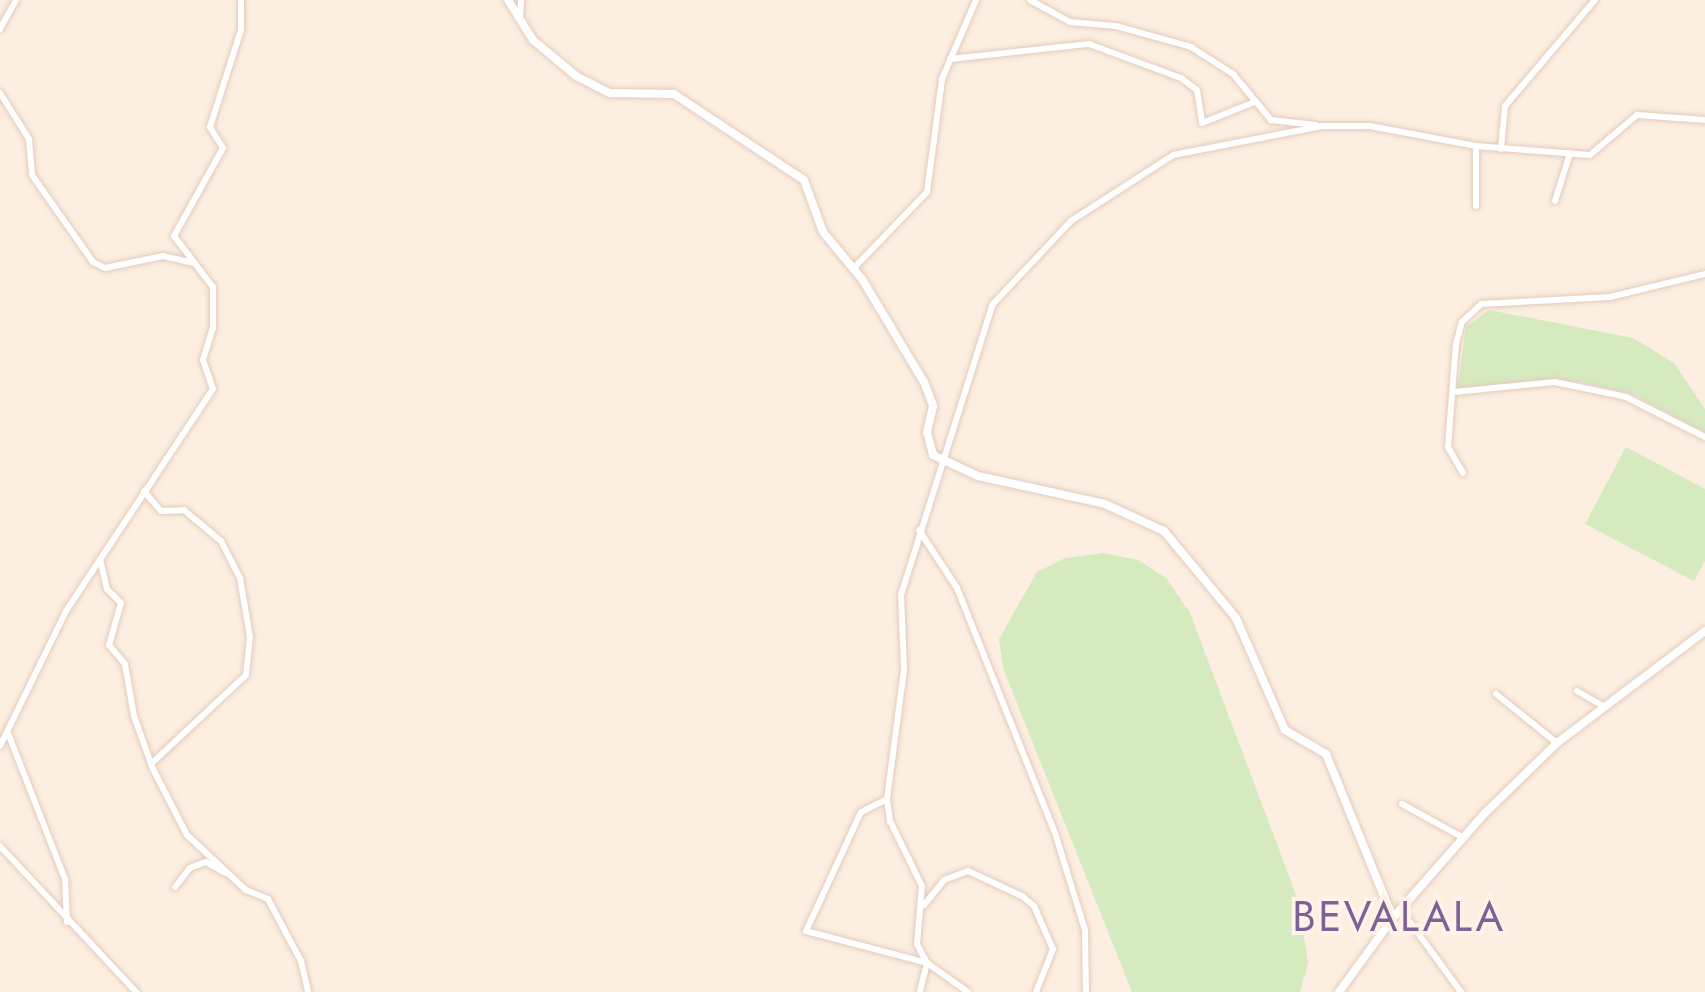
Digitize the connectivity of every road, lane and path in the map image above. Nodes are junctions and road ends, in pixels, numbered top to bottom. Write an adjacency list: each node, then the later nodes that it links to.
1 (16, 0): 9 (street)
2 (241, 0): 20 (street)
3 (508, 0): 8 (street)
4 (521, 0): 8 (street)
5 (976, 0): 10 (street)
6 (1030, 0): 12 (street)
7 (1595, 0): 16 (street)
8 (520, 18): 21 (street)
9 (0, 29)
10 (950, 59): 12 (street); 21 (street)
11 (0, 93): 20 (street)
12 (1252, 103): 14 (street)
13 (1705, 120): 17 (street)
14 (1322, 126): 15 (street); 25 (street)
15 (1476, 146): 16 (street); 19 (street)
16 (1501, 148): 17 (street)
17 (1570, 154): 18 (street)
18 (1555, 201)
19 (1476, 206)
20 (196, 264): 27 (street)
21 (853, 268): 25 (street)
22 (1705, 274): 23 (street)
23 (1454, 392): 24 (street); 26 (street)
24 (1705, 437)
25 (943, 462): 28 (street); 46 (street)
26 (1463, 473)
27 (144, 491): 29 (street); 37 (street)
28 (919, 530): 38 (street); 54 (street)
29 (100, 558): 34 (street); 37 (street)
30 (1705, 631): 33 (street)
31 (1577, 691): 33 (street)
32 (1496, 694): 35 (street)
33 (1603, 706): 35 (street)
34 (7, 732): 36 (street); 47 (street)
35 (1557, 743): 40 (street)
36 (0, 746)
37 (151, 764): 42 (street)
38 (887, 799): 44 (street); 48 (street)
39 (1402, 804): 40 (street)
40 (1462, 837): 45 (street)
41 (0, 846): 47 (street)
42 (229, 875): 43 (street); 50 (street)
43 (176, 886)
44 (923, 906): 48 (street); 53 (street)
45 (1402, 910): 46 (street); 56 (street)
46 (1393, 918): 55 (street)
47 (67, 922): 49 (street)
48 (927, 963): 51 (street); 52 (street)
49 (136, 992)
50 (308, 992)
51 (920, 992)
52 (968, 992)
53 (1036, 992)
54 (1086, 992)
55 (1339, 992)
56 (1461, 992)

